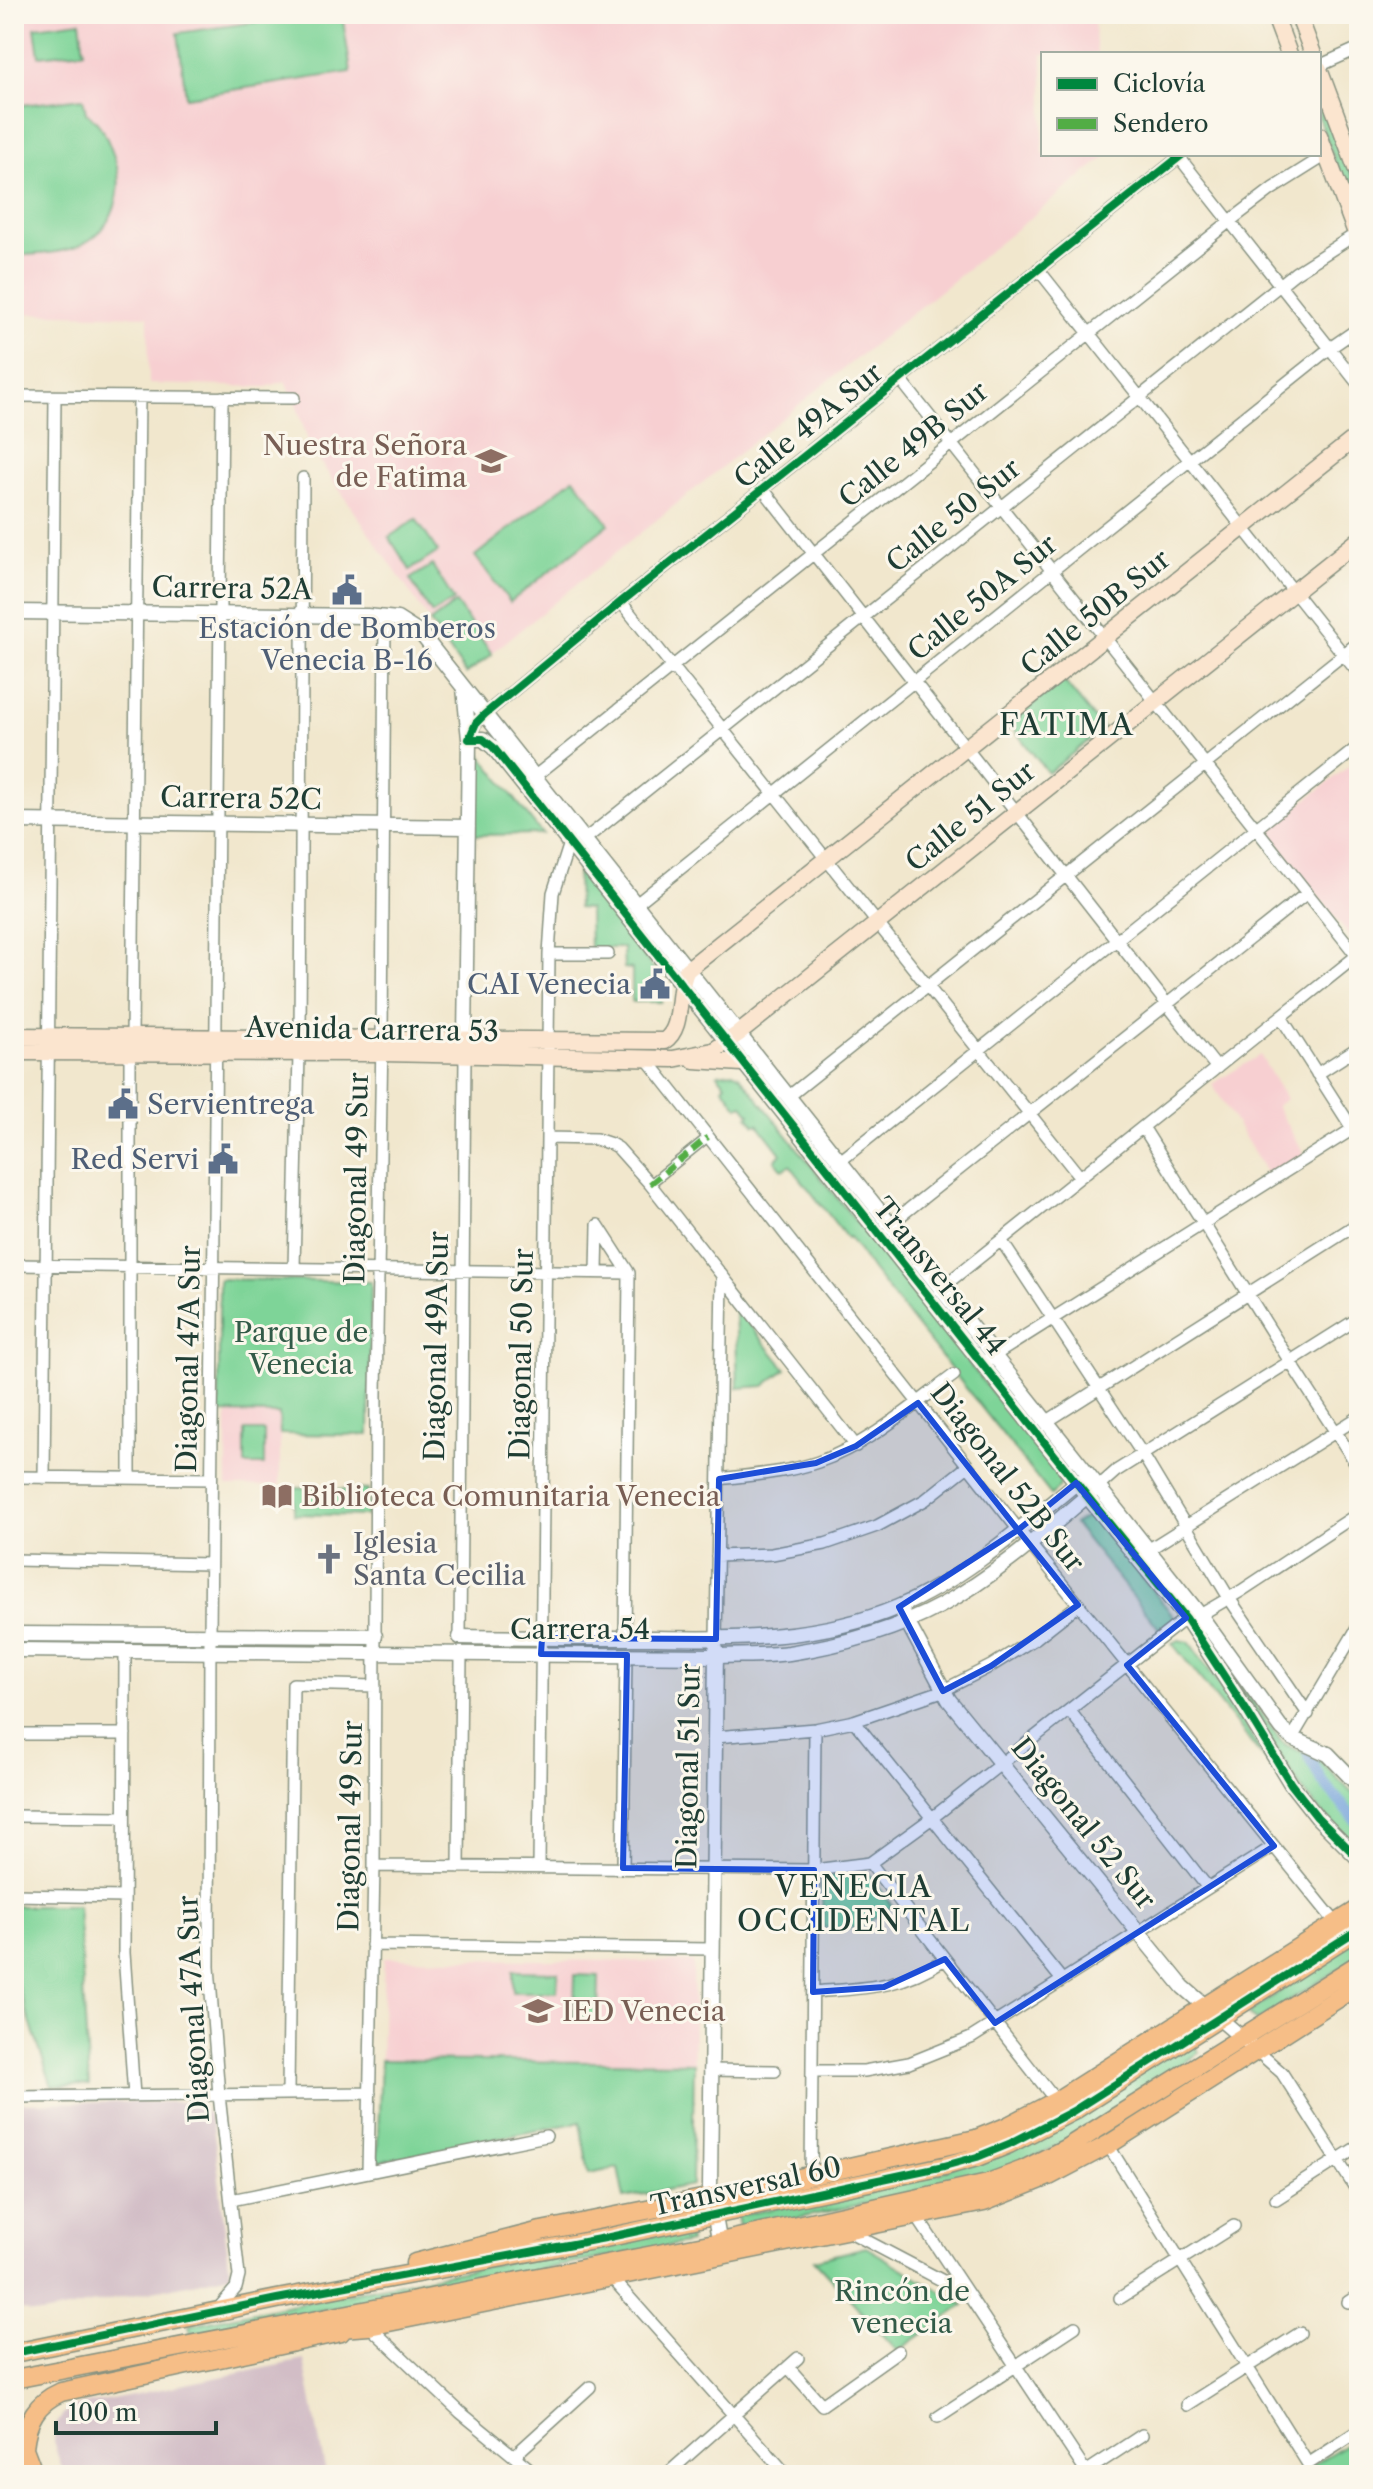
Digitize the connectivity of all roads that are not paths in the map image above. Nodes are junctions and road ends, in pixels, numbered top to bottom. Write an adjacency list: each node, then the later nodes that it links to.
1 (1274, 14): 4 (main road)
2 (1298, 14): 5 (main road)
3 (1359, 48): 6 (street)
4 (1288, 52)
5 (1312, 52)
6 (1321, 67)
7 (1321, 72): 9 (main road)
8 (1321, 141): 10 (main road)
9 (1353, 144): 13 (main road)
10 (1326, 155): 14 (street, Calle 49B Sur); 15 (main road)
11 (1180, 156): 16 (street, Calle 49A Sur)
12 (1182, 156): 14 (street)
13 (1359, 176)
14 (1230, 221): 17 (street); 19 (street, Calle 49B Sur)
15 (1358, 238): 17 (street, Calle 50 Sur)
16 (1038, 269): 19 (street); 21 (street, Calle 49A Sur)
17 (1280, 285): 20 (street); 27 (street, Calle 50 Sur)
18 (1359, 328): 20 (street, Calle 50A Sur)
19 (1090, 334): 27 (street); 30 (street, Calle 49B Sur)
20 (1330, 348): 22 (street); 31 (street, Calle 50A Sur)
21 (900, 379): 30 (street); 33 (street, Calle 49A Sur)
22 (1359, 385)
23 (14, 396): 24 (street)
24 (55, 397): 25 (street); 42 (street)
25 (139, 397): 26 (street); 43 (street)
26 (222, 397): 28 (street); 44 (street, Diagonal 47A Sur)
27 (1140, 397): 31 (street); 34 (street, Calle 50 Sur)
28 (294, 398)
29 (1359, 435): 35 (main road, Calle 50B Sur)
30 (951, 444): 34 (street); 37 (street, Calle 49B Sur)
31 (1190, 461): 35 (street); 38 (street, Calle 50A Sur)
32 (303, 478): 45 (street)
33 (763, 489): 37 (street); 40 (street, Calle 49A Sur)
34 (1002, 507): 38 (street); 47 (street, Calle 50 Sur)
35 (1243, 527): 39 (street); 48 (main road, Calle 50B Sur)
36 (1359, 540): 39 (main road, Calle 51 Sur)
37 (813, 554): 47 (street); 52 (street, Calle 49B Sur)
38 (1053, 571): 48 (street); 54 (street, Calle 50A Sur)
39 (1294, 591): 51 (street); 56 (main road, Calle 51 Sur)
40 (621, 602): 52 (street); 57 (street, Calle 49A Sur)
41 (14, 612): 42 (street, Carrera 52A)
42 (53, 612): 43 (street, Carrera 52A); 67 (street)
43 (136, 613): 44 (street, Carrera 52A); 68 (street)
44 (220, 614): 45 (street, Carrera 52A); 69 (street, Diagonal 47A Sur)
45 (303, 615): 46 (street, Carrera 52A); 70 (street)
46 (385, 617): 50 (street, Carrera 52A); 71 (street, Diagonal 49 Sur)
47 (863, 617): 54 (street); 58 (street, Calle 50 Sur)
48 (1105, 637): 56 (street); 61 (main road, Calle 50B Sur)
49 (1359, 642): 51 (street)
50 (437, 652): 55 (street, Transversal 44)
51 (1344, 654): 53 (street); 62 (street)
52 (672, 667): 58 (street); 63 (street, Calle 49B Sur)
53 (1359, 674)
54 (914, 682): 61 (street); 64 (street, Calle 50A Sur)
55 (464, 688): 57 (street, Transversal 44); 59 (street, Diagonal 49A Sur)
56 (1156, 701): 62 (street); 65 (main road, Calle 51 Sur)
57 (485, 714): 59 (street, Calle 49A Sur); 63 (street, Transversal 44)
58 (722, 730): 64 (street); 74 (street, Calle 50 Sur)
59 (469, 739): 72 (street, Diagonal 49A Sur); 74 (street, Transversal 44)
60 (1359, 746): 73 (street)
61 (966, 748): 65 (street); 75 (main road, Calle 50B Sur)
62 (1206, 764): 73 (street); 76 (street)
63 (534, 777): 74 (street, Transversal 44)
64 (774, 794): 75 (street); 78 (street, Calle 50A Sur)
65 (1016, 812): 76 (street); 79 (main road, Calle 51 Sur)
66 (14, 821): 67 (street, Carrera 52C)
67 (50, 821): 68 (street, Carrera 52C); 90 (street)
68 (134, 823): 69 (street, Carrera 52C); 91 (street)
69 (218, 823): 70 (street, Carrera 52C); 92 (street, Diagonal 47A Sur)
70 (301, 824): 71 (street, Carrera 52C); 93 (street)
71 (383, 825): 72 (street, Carrera 52C); 94 (street, Diagonal 49 Sur)
72 (468, 827): 95 (street, Diagonal 49A Sur)
73 (1256, 828): 77 (street); 80 (street)
74 (576, 842): 78 (street, Transversal 44); 81 (street, Diagonal 50 Sur); 84 (street, Transversal 44)
75 (826, 859): 79 (street); 84 (main road, Calle 50B Sur)
76 (1066, 875): 80 (street); 85 (street)
77 (1307, 893): 83 (street); 86 (street)
78 (635, 905): 84 (street, Transversal 44)
79 (877, 923): 85 (street); 89 (main road, Calle 51 Sur)
80 (1116, 939): 86 (street); 98 (street)
81 (549, 954): 82 (street); 97 (street, Diagonal 50 Sur)
82 (608, 954)
83 (1358, 955): 87 (street)
84 (684, 977): 89 (street, Transversal 44); 97 (main road, Avenida Carrera 53)
85 (927, 986): 98 (street); 105 (street)
86 (1167, 1004): 103 (street); 106 (street)
87 (1281, 1017): 103 (street); 104 (street)
88 (14, 1036): 90 (main road, Avenida Carrera 53)
89 (732, 1039): 101 (main road, Avenida Carrera 53); 102 (street, Transversal 44); 105 (street, Transversal 44)
90 (48, 1044): 91 (main road, Avenida Carrera 53); 99 (main road, Avenida Carrera 53); 119 (street)
91 (131, 1045): 92 (main road, Avenida Carrera 53); 120 (street)
92 (216, 1046): 93 (main road, Avenida Carrera 53); 121 (street, Diagonal 47A Sur)
93 (299, 1046): 94 (main road, Avenida Carrera 53); 122 (street)
94 (382, 1046): 95 (main road, Avenida Carrera 53); 123 (street, Diagonal 49 Sur)
95 (465, 1047): 97 (main road, Avenida Carrera 53); 124 (street, Diagonal 49A Sur)
96 (1359, 1047): 104 (street)
97 (548, 1048): 100 (main road, Avenida Carrera 53); 110 (street, Diagonal 50 Sur)
98 (978, 1050): 106 (street); 111 (street)
99 (14, 1052)
100 (646, 1058): 101 (main road, Avenida Carrera 53); 109 (street, Diagonal 52B Sur)
101 (673, 1059): 102 (main road)
102 (742, 1063): 133 (street, Transversal 44)
103 (1217, 1068): 107 (street)
104 (1317, 1074): 108 (street)
105 (788, 1097): 111 (street, Transversal 44)
106 (1029, 1114): 112 (street); 116 (street)
107 (1143, 1127): 112 (street); 114 (street)
108 (1357, 1131): 114 (street)
109 (708, 1137): 113 (street); 137 (street, Diagonal 52B Sur)
110 (547, 1138): 113 (street); 125 (street, Diagonal 50 Sur)
111 (839, 1162): 116 (street, Transversal 44)
112 (1080, 1177): 117 (street)
113 (650, 1184): 128 (street)
114 (1203, 1223): 130 (street); 131 (street)
115 (1359, 1223): 130 (street)
116 (889, 1225): 129 (street, Transversal 44)
117 (1001, 1240): 129 (street); 131 (street)
118 (14, 1265): 119 (street)
119 (46, 1265): 120 (street); 146 (street)
120 (130, 1266): 121 (street); 147 (street)
121 (213, 1267): 122 (street); 148 (street, Diagonal 47A Sur)
122 (294, 1268): 123 (street)
123 (378, 1269): 124 (street); 169 (street, Diagonal 49 Sur)
124 (463, 1270): 125 (street); 170 (street, Diagonal 49A Sur)
125 (546, 1270): 126 (street); 171 (street, Diagonal 50 Sur)
126 (597, 1272): 127 (street); 127 (street)
127 (629, 1273): 172 (street)
128 (722, 1276): 141 (street); 149 (street, Diagonal 51 Sur)
129 (940, 1289): 133 (street, Transversal 44)
130 (1247, 1293): 134 (street); 136 (street)
131 (1054, 1318): 133 (street); 136 (street)
132 (1359, 1318): 134 (street)
133 (987, 1360): 139 (street, Transversal 44); 150 (street, Transversal 44)
134 (1290, 1362): 140 (street); 142 (street)
135 (954, 1375): 137 (street)
136 (1099, 1388): 139 (street); 142 (street)
137 (918, 1403): 141 (street); 143 (street, Diagonal 52B Sur)
138 (1359, 1417): 140 (street)
139 (1046, 1422): 151 (street, Transversal 44)
140 (1337, 1431): 144 (street); 153 (street)
141 (856, 1446): 149 (street)
142 (1143, 1455): 151 (street); 153 (street)
143 (968, 1466): 154 (street, Diagonal 52B Sur); 157 (street)
144 (1359, 1468)
145 (14, 1477): 146 (street)
146 (44, 1478): 147 (street)
147 (130, 1478): 148 (street)
148 (211, 1479): 159 (street, Diagonal 47A Sur)
149 (719, 1479): 157 (street, Diagonal 51 Sur)
150 (1076, 1483): 151 (street, Transversal 44); 154 (street, Carrera 54)
151 (1093, 1488): 155 (street, Carrera 54); 156 (street, Transversal 44); 163 (street, Transversal 44)
152 (1359, 1513): 160 (street)
153 (1185, 1527): 156 (street); 160 (street)
154 (1018, 1530): 155 (street, Diagonal 52B Sur); 162 (street, Carrera 54)
155 (1029, 1543): 161 (street, Diagonal 52B Sur); 164 (street, Carrera 54)
156 (1148, 1550): 163 (street, Transversal 44)
157 (717, 1556): 173 (street, Diagonal 51 Sur)
158 (14, 1560): 159 (street)
159 (210, 1564): 168 (street, Diagonal 47A Sur)
160 (1229, 1598): 163 (street); 187 (street)
161 (1078, 1605): 183 (street, Diagonal 52B Sur); 185 (street)
162 (899, 1607): 164 (street, Diagonal 52 Sur); 173 (street, Carrera 54)
163 (1193, 1616): 183 (street); 193 (street, Transversal 44); 200 (street, Transversal 44)
164 (907, 1622): 182 (street, Carrera 54); 185 (street, Diagonal 52 Sur)
165 (1359, 1625): 187 (street)
166 (14, 1634): 167 (street)
167 (54, 1634): 168 (street); 175 (street)
168 (210, 1635): 169 (street); 177 (street, Diagonal 47A Sur)
169 (375, 1636): 178 (street, Diagonal 49 Sur)
170 (460, 1637): 171 (street, Carrera 54)
171 (542, 1638): 172 (street, Carrera 54); 180 (street, Diagonal 50 Sur)
172 (625, 1638): 173 (street, Carrera 54)
173 (716, 1639): 182 (street, Diagonal 51 Sur)
174 (14, 1650): 175 (street, Carrera 54)
175 (42, 1650): 176 (street, Carrera 54)
176 (125, 1651): 177 (street, Carrera 54); 191 (street)
177 (210, 1651): 178 (street, Carrera 54); 235 (street, Diagonal 47A Sur)
178 (375, 1653): 179 (street, Carrera 54); 184 (street, Diagonal 49 Sur)
179 (461, 1654): 180 (street, Carrera 54); 203 (street)
180 (541, 1654): 181 (street, Carrera 54); 204 (street, Diagonal 50 Sur)
181 (626, 1655): 182 (street, Carrera 54); 205 (street)
182 (716, 1656): 192 (street, Diagonal 51 Sur)
183 (1127, 1665): 186 (street); 199 (street, Diagonal 52B Sur)
184 (375, 1686): 202 (street, Diagonal 49 Sur); 233 (street)
185 (942, 1691): 188 (street); 194 (street, Diagonal 52 Sur)
186 (1069, 1710): 194 (street); 208 (street)
187 (1308, 1714): 193 (street)
188 (854, 1721): 189 (street); 198 (street)
189 (815, 1729): 192 (street); 207 (street)
190 (14, 1734): 191 (street)
191 (125, 1734): 197 (street)
192 (715, 1737): 206 (street, Diagonal 51 Sur)
193 (1292, 1738): 195 (street, Transversal 44)
194 (1002, 1763): 198 (street); 214 (street, Diagonal 52 Sur)
195 (1359, 1786)
196 (14, 1816): 197 (street)
197 (124, 1817): 210 (street)
198 (932, 1818): 201 (street); 221 (street)
199 (1274, 1846): 208 (street); 212 (street, Diagonal 52B Sur)
200 (1359, 1859)
201 (870, 1863): 207 (street); 219 (street)
202 (374, 1866): 203 (street); 215 (street, Diagonal 49 Sur)
203 (459, 1867): 204 (street)
204 (539, 1867): 205 (street)
205 (623, 1868): 206 (street)
206 (713, 1869): 207 (street); 217 (street, Diagonal 51 Sur)
207 (814, 1870): 223 (street)
208 (1208, 1888): 214 (street)
209 (14, 1895): 210 (street)
210 (124, 1897): 236 (street)
211 (1359, 1909): 212 (highway, Transversal 60)
212 (1336, 1923): 218 (highway, Transversal 60)
213 (1359, 1929): 216 (highway, Transversal 60)
214 (1139, 1932): 221 (street); 224 (street, Diagonal 52 Sur)
215 (372, 1945): 217 (street); 234 (street, Diagonal 49 Sur)
216 (1334, 1946): 218 (highway); 224 (highway, Transversal 60)
217 (712, 1949): 229 (street, Diagonal 51 Sur)
218 (1285, 1956): 224 (highway, Transversal 60)
219 (945, 1959): 223 (street); 226 (street)
220 (1358, 1964): 225 (highway); 227 (highway, Transversal 60)
221 (1062, 1980): 226 (street)
222 (1359, 1985): 225 (highway, Transversal 60)
223 (813, 1992): 231 (street)
224 (1212, 2012): 227 (street, Diagonal 52 Sur); 228 (highway, Transversal 60); 232 (highway, Transversal 60)
225 (1317, 2012): 227 (highway, Transversal 60)
226 (995, 2023): 231 (street); 238 (street)
227 (1249, 2044): 239 (highway, Transversal 60); 241 (highway, Transversal 60); 244 (street)
228 (1141, 2047): 232 (highway); 238 (highway, Transversal 60)
229 (710, 2070): 230 (street); 250 (street, Diagonal 51 Sur)
230 (775, 2071)
231 (812, 2071): 246 (street)
232 (1121, 2082): 246 (highway, Transversal 60)
233 (288, 2092): 234 (street); 235 (street)
234 (370, 2093): 245 (street, Diagonal 49 Sur)
235 (219, 2095): 236 (street); 249 (street, Diagonal 47A Sur)
236 (134, 2096): 237 (street)
237 (14, 2097)
238 (1056, 2101): 246 (highway, Transversal 60)
239 (1092, 2133): 243 (highway); 252 (highway, Transversal 60)
240 (546, 2136): 245 (street)
241 (1108, 2145): 243 (highway, Transversal 60); 256 (street)
242 (1359, 2146): 244 (street)
243 (1082, 2159): 251 (highway, Transversal 60)
244 (1337, 2160): 247 (street); 248 (street)
245 (368, 2172): 249 (street)
246 (808, 2183): 250 (highway, Transversal 60)
247 (1359, 2194)
248 (1276, 2199)
249 (231, 2200): 262 (street, Diagonal 47A Sur)
250 (713, 2206): 255 (street, Diagonal 51 Sur); 262 (highway, Transversal 60)
251 (917, 2217): 254 (highway, Transversal 60); 259 (street)
252 (812, 2223): 254 (highway); 255 (highway, Transversal 60)
253 (1234, 2226): 256 (street)
254 (839, 2232): 255 (highway, Transversal 60); 259 (street)
255 (721, 2249): 257 (highway, Transversal 60); 258 (highway, Transversal 60)
256 (1180, 2260): 260 (street); 270 (street)
257 (612, 2278): 261 (highway, Transversal 60); 274 (street)
258 (465, 2292): 261 (highway); 266 (highway, Transversal 60)
259 (966, 2293): 269 (street)
260 (1120, 2298)
261 (494, 2301): 263 (highway, Transversal 60)
262 (215, 2312): 268 (highway, Transversal 60)
263 (369, 2326): 266 (highway, Transversal 60); 279 (highway); 280 (street)
264 (1075, 2327): 269 (street)
265 (1300, 2333): 270 (street)
266 (243, 2335): 271 (highway, Transversal 60)
267 (898, 2351): 274 (street)
268 (14, 2353)
269 (1015, 2367): 275 (street); 281 (street)
270 (1247, 2367): 273 (street); 277 (street)
271 (14, 2379)
272 (590, 2387): 280 (street)
273 (1187, 2405)
274 (734, 2415): 284 (street); 285 (street)
275 (938, 2417)
276 (14, 2422): 279 (highway)
277 (1359, 2431)
278 (1142, 2435): 281 (street)
279 (24, 2447): 282 (highway)
280 (514, 2456): 283 (street)
281 (1084, 2474)
282 (34, 2475)
283 (537, 2475)
284 (666, 2475)
285 (787, 2475)

